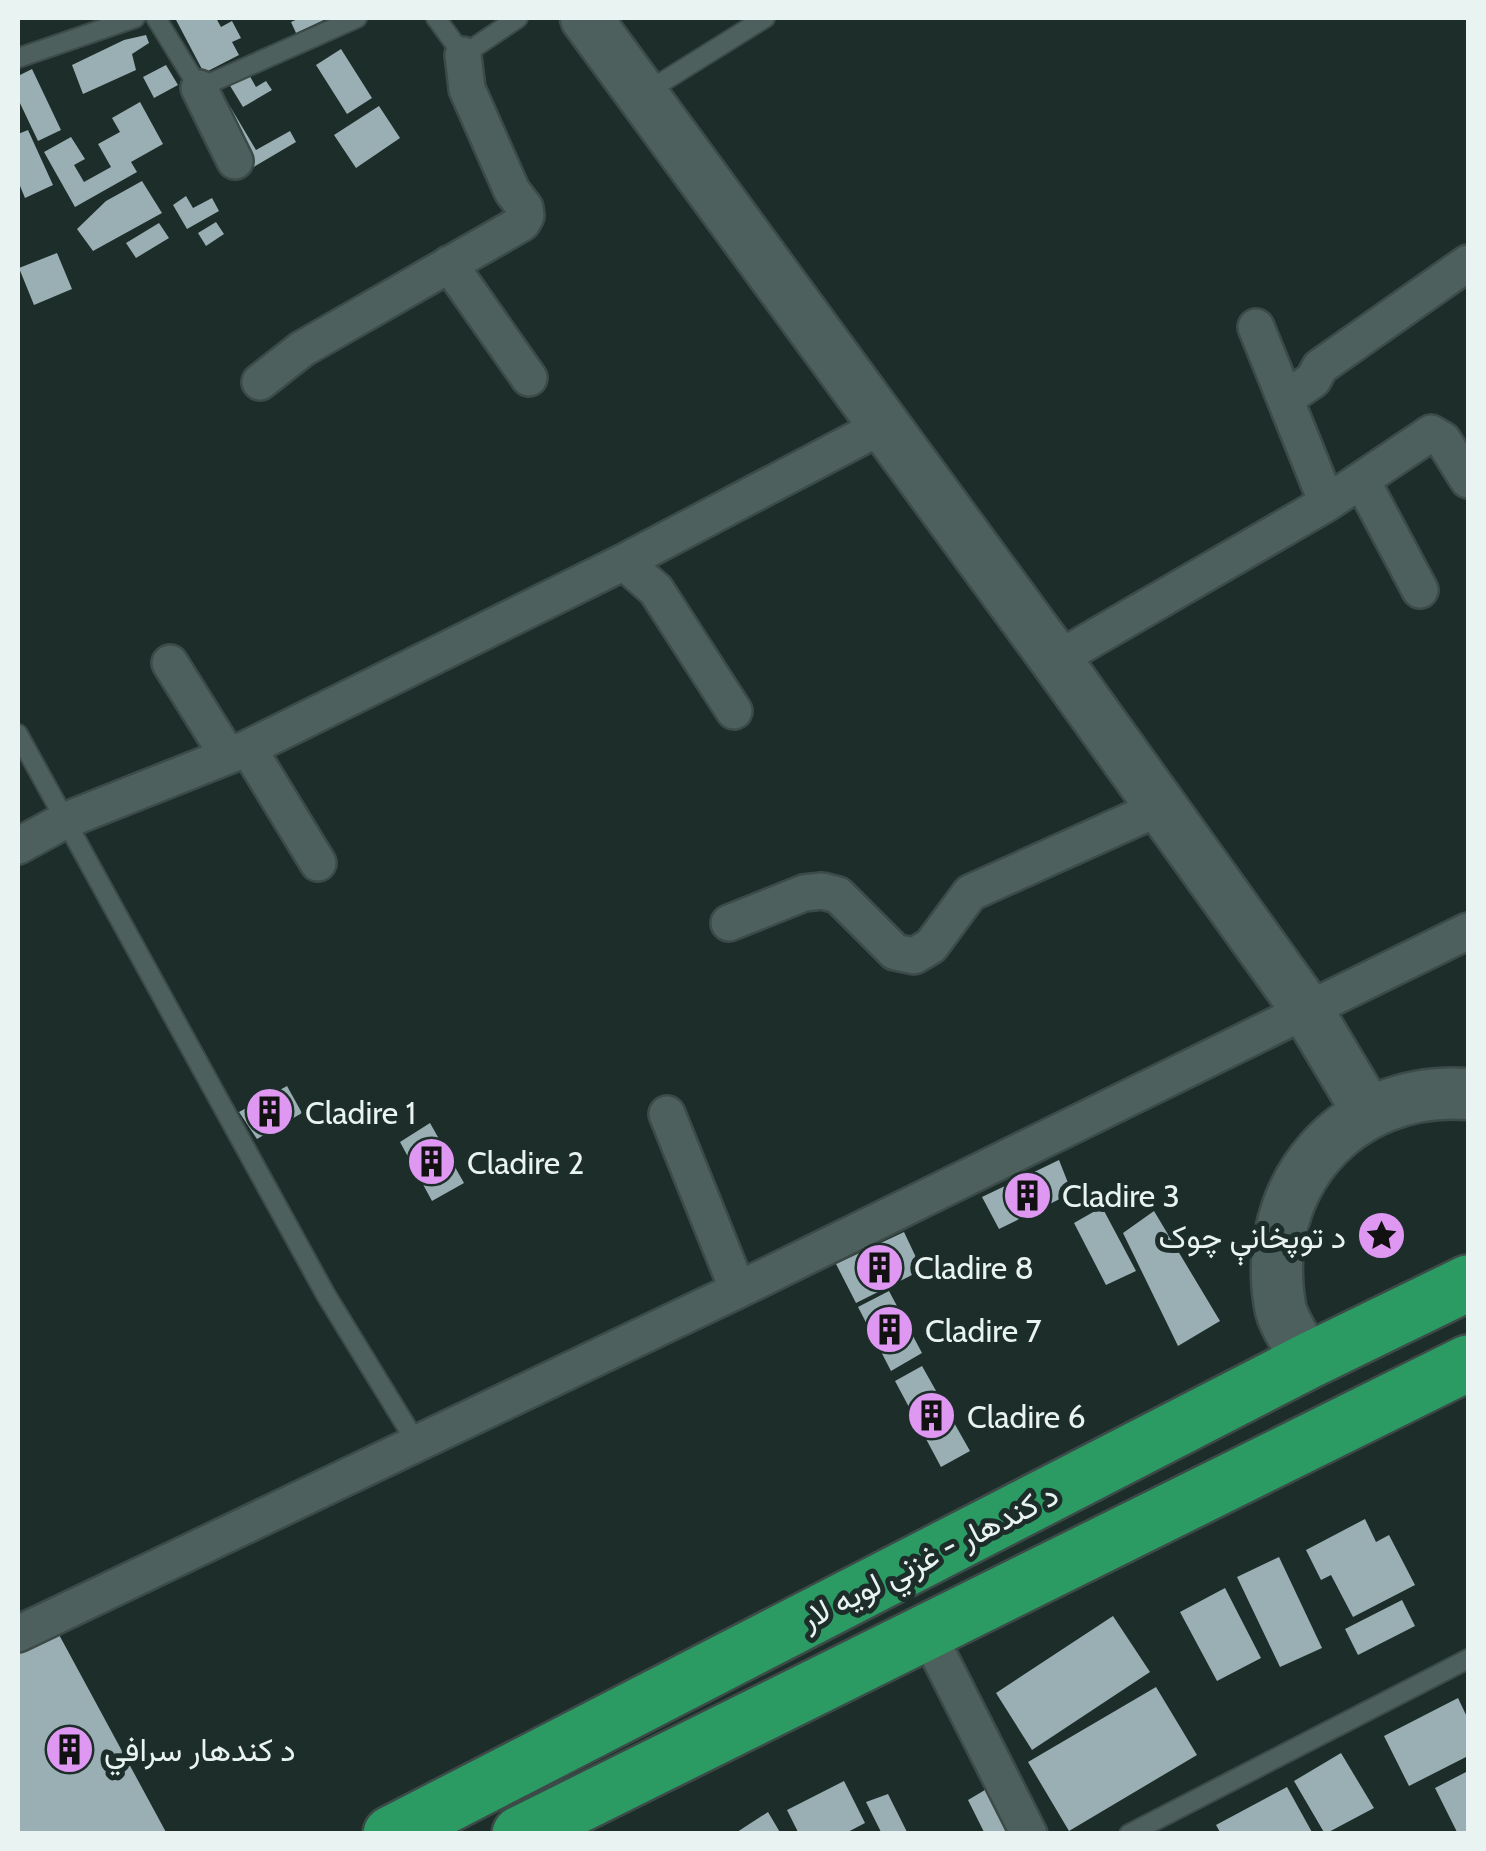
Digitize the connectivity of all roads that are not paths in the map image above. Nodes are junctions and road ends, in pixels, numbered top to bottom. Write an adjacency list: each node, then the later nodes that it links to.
1 (134, 18): 9 (lane)
2 (156, 18): 10 (lane)
3 (357, 18): 10 (lane)
4 (436, 18): 8 (lane)
5 (518, 18): 8 (lane)
6 (586, 18): 11 (street)
7 (765, 18): 11 (lane)
8 (463, 55): 14 (street)
9 (18, 58)
10 (199, 88): 12 (street)
11 (642, 95): 19 (street)
12 (235, 161)
13 (1468, 263): 18 (street)
14 (450, 264): 16 (street); 17 (street)
15 (1256, 327): 18 (street)
16 (529, 378)
17 (260, 382)
18 (1285, 399): 22 (street)
19 (884, 425): 23 (street); 25 (street)
20 (1468, 480): 21 (street)
21 (1362, 481): 22 (street); 24 (street)
22 (1327, 503): 25 (street)
23 (624, 562): 27 (street); 29 (street)
24 (1420, 590)
25 (1056, 660): 30 (street)
26 (170, 663): 29 (street)
27 (734, 710)
28 (18, 734): 31 (lane)
29 (238, 752): 31 (street); 33 (street)
30 (1161, 807): 34 (street); 36 (street)
31 (64, 820): 32 (street); 44 (lane)
32 (18, 846)
33 (318, 863)
34 (729, 922)
35 (1468, 931): 36 (street)
36 (1308, 1010): 38 (street); 41 (street)
37 (1468, 1094): 38 (street)
38 (1368, 1112): 42 (street)
39 (667, 1114): 41 (street)
40 (1468, 1282): 42 (highway, د کندهار - غزني لويه لار)
41 (738, 1290): 44 (street)
42 (1308, 1361): 48 (highway, د کندهار - غزني لويه لار)
43 (1468, 1362): 45 (highway, د کندهار - غزني لويه لار)
44 (416, 1442): 46 (street)
45 (926, 1630): 49 (highway, د کندهار - غزني لويه لار); 50 (street)
46 (18, 1634)
47 (1468, 1659): 51 (lane)
48 (391, 1834)
49 (520, 1834)
50 (1029, 1834)
51 (1129, 1834)

